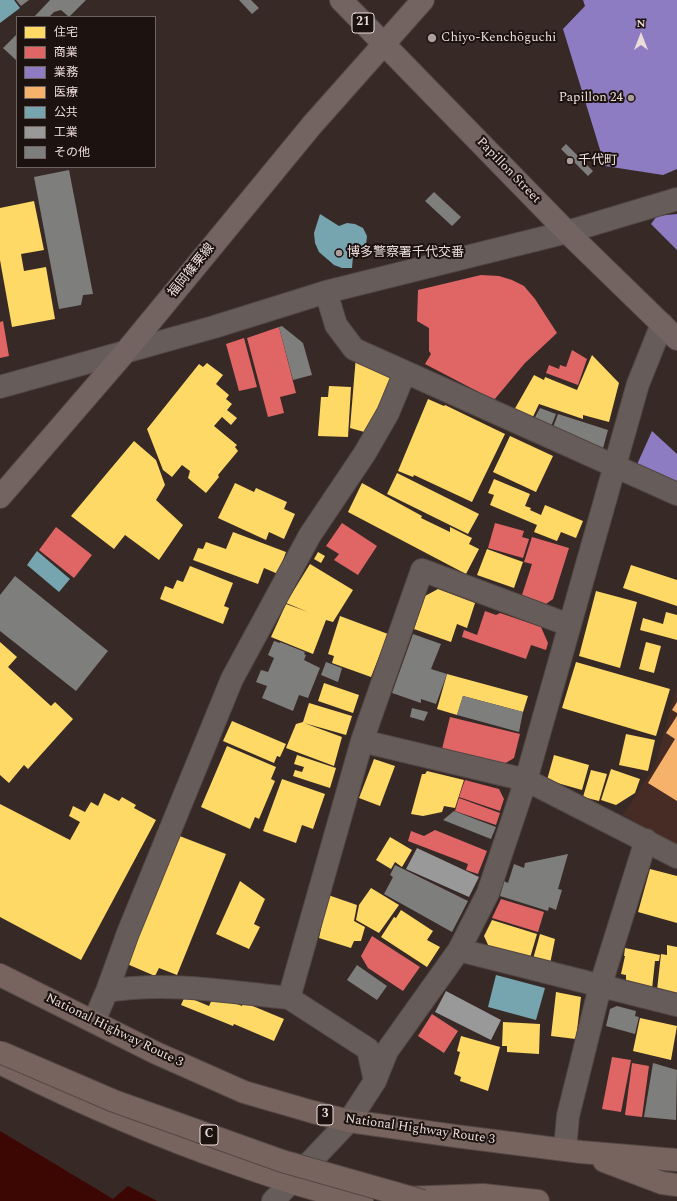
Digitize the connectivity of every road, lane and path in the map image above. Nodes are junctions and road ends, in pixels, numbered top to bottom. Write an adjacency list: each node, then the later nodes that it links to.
1 (341, 0): 3 (main road, Papillon Street / 21)
2 (423, 0): 3 (main road, 21)
3 (384, 45): 5 (main road, Papillon Street); 9 (main road, 福岡篠栗線)
4 (677, 199): 5 (street)
5 (567, 232): 6 (street); 7 (main road, Papillon Street)
6 (326, 292): 9 (street); 10 (street)
7 (662, 324): 8 (main road, Papillon Street); 12 (street)
8 (677, 339)
9 (127, 350): 11 (street); 14 (main road, 福岡篠栗線)
10 (405, 372): 12 (street); 23 (street)
11 (0, 387)
12 (616, 467): 13 (street); 15 (street)
13 (677, 494)
14 (0, 497)
15 (569, 625): 16 (street); 17 (street)
16 (362, 741): 17 (street); 24 (street)
17 (526, 780): 18 (street); 20 (street)
18 (646, 840): 19 (street); 22 (street)
19 (677, 857)
20 (459, 950): 22 (street); 30 (street)
21 (0, 974): 26 (highway, National Highway Route 3 / 3)
22 (600, 987): 25 (street); 32 (street)
23 (107, 991): 24 (street); 26 (street)
24 (288, 998): 30 (street)
25 (677, 1005)
26 (94, 1021): 31 (highway, National Highway Route 3 / 3)
27 (0, 1052): 39 (highway, C, bridge)
28 (0, 1058): 38 (highway, C)
29 (0, 1063): 34 (highway)
30 (375, 1081): 31 (street)
31 (349, 1121): 32 (highway, National Highway Route 3 / 3); 34 (street)
32 (573, 1150): 33 (highway, National Highway Route 3 / 3); 35 (highway)
33 (677, 1160)
34 (289, 1183): 36 (highway); 37 (street)
35 (677, 1185)
36 (359, 1200): 40 (highway)
37 (273, 1201)
38 (403, 1201)
39 (423, 1201)
40 (538, 1201)

